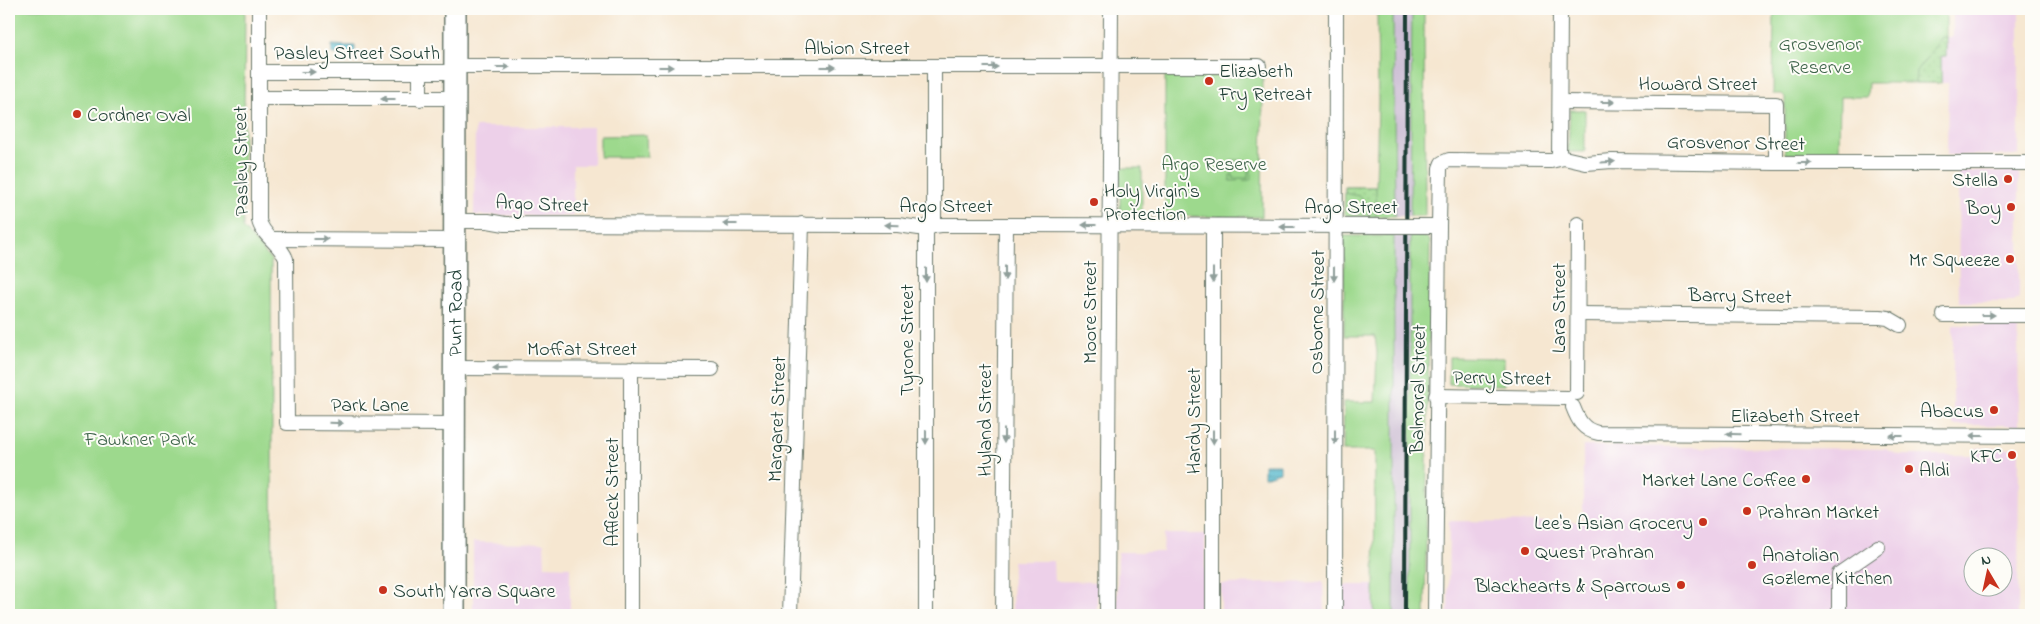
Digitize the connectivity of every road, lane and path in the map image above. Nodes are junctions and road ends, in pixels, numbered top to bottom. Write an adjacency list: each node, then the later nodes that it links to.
1 (258, 9): 10 (street, Pasley Street)
2 (455, 9): 9 (highway, Punt Road)
3 (1111, 9): 8 (street, Moore Street)
4 (1336, 9): 25 (street, Osborne Street)
5 (1560, 9): 15 (street)
6 (1259, 66): 8 (street, Albion Street)
7 (934, 67): 8 (street, Albion Street, one-way to 8); 9 (street, Albion Street, one-way to 7); 27 (street, Tyrone Street)
8 (1111, 67): 23 (street, Moore Street)
9 (454, 69): 11 (street, Pasley Street South); 13 (highway, Punt Road)
10 (259, 72): 11 (street, Pasley Street South, one-way to 11); 12 (street, Pasley Street)
11 (420, 72): 14 (street)
12 (259, 98): 14 (street, one-way to 12); 29 (street, Pasley Street)
13 (454, 98): 14 (street); 28 (highway, Punt Road)
14 (420, 99)
15 (1560, 102): 16 (street); 18 (street, Howard Street, one-way to 18)
16 (1560, 158): 17 (street, Grosvenor Street); 18 (street, Grosvenor Street, one-way to 18)
17 (1442, 163): 26 (street, Balmoral Street)
18 (1776, 163): 19 (street, Grosvenor Street, one-way to 19)
19 (2031, 163)
20 (802, 224): 27 (street, Argo Street, one-way to 20); 28 (street, Argo Street, one-way to 28); 45 (street, Margaret Street)
21 (1006, 224): 23 (street, Argo Street, one-way to 21); 27 (street, Argo Street); 47 (street, Hyland Street, one-way to 47)
22 (1578, 224): 30 (street, Lara Street)
23 (1110, 225): 24 (street, Argo Street); 48 (street, Moore Street)
24 (1213, 226): 25 (street, Argo Street, one-way to 24); 49 (street, Hardy Street, one-way to 49)
25 (1336, 226): 26 (street, Argo Street, bridge); 50 (street, Osborne Street, one-way to 50)
26 (1439, 226): 37 (street, Balmoral Street)
27 (929, 227): 46 (street, Tyrone Street, one-way to 46)
28 (453, 231): 29 (street, Argo Street, one-way to 28); 34 (highway, Punt Road)
29 (272, 240): 39 (street, Pasley Street)
30 (1578, 314): 33 (street, Barry Street); 38 (street, Lara Street)
31 (1944, 315): 32 (street, one-way to 32)
32 (2031, 315)
33 (1900, 325)
34 (453, 368): 35 (street, Moffat Street, one-way to 34); 40 (highway, Punt Road)
35 (632, 368): 36 (street, Moffat Street); 44 (street, Affleck Street)
36 (712, 369)
37 (1436, 396): 38 (street, Perry Street); 51 (street, Balmoral Street)
38 (1572, 399): 41 (street, Elizabeth Street, one-way to 38)
39 (287, 423): 40 (street, Park Lane, one-way to 40)
40 (454, 424): 43 (highway, Punt Road)
41 (2031, 436)
42 (1878, 547): 52 (street)
43 (454, 615)
44 (631, 615)
45 (790, 615)
46 (926, 615)
47 (1003, 615)
48 (1107, 615)
49 (1213, 615)
50 (1335, 615)
51 (1435, 615)
52 (1839, 615)

